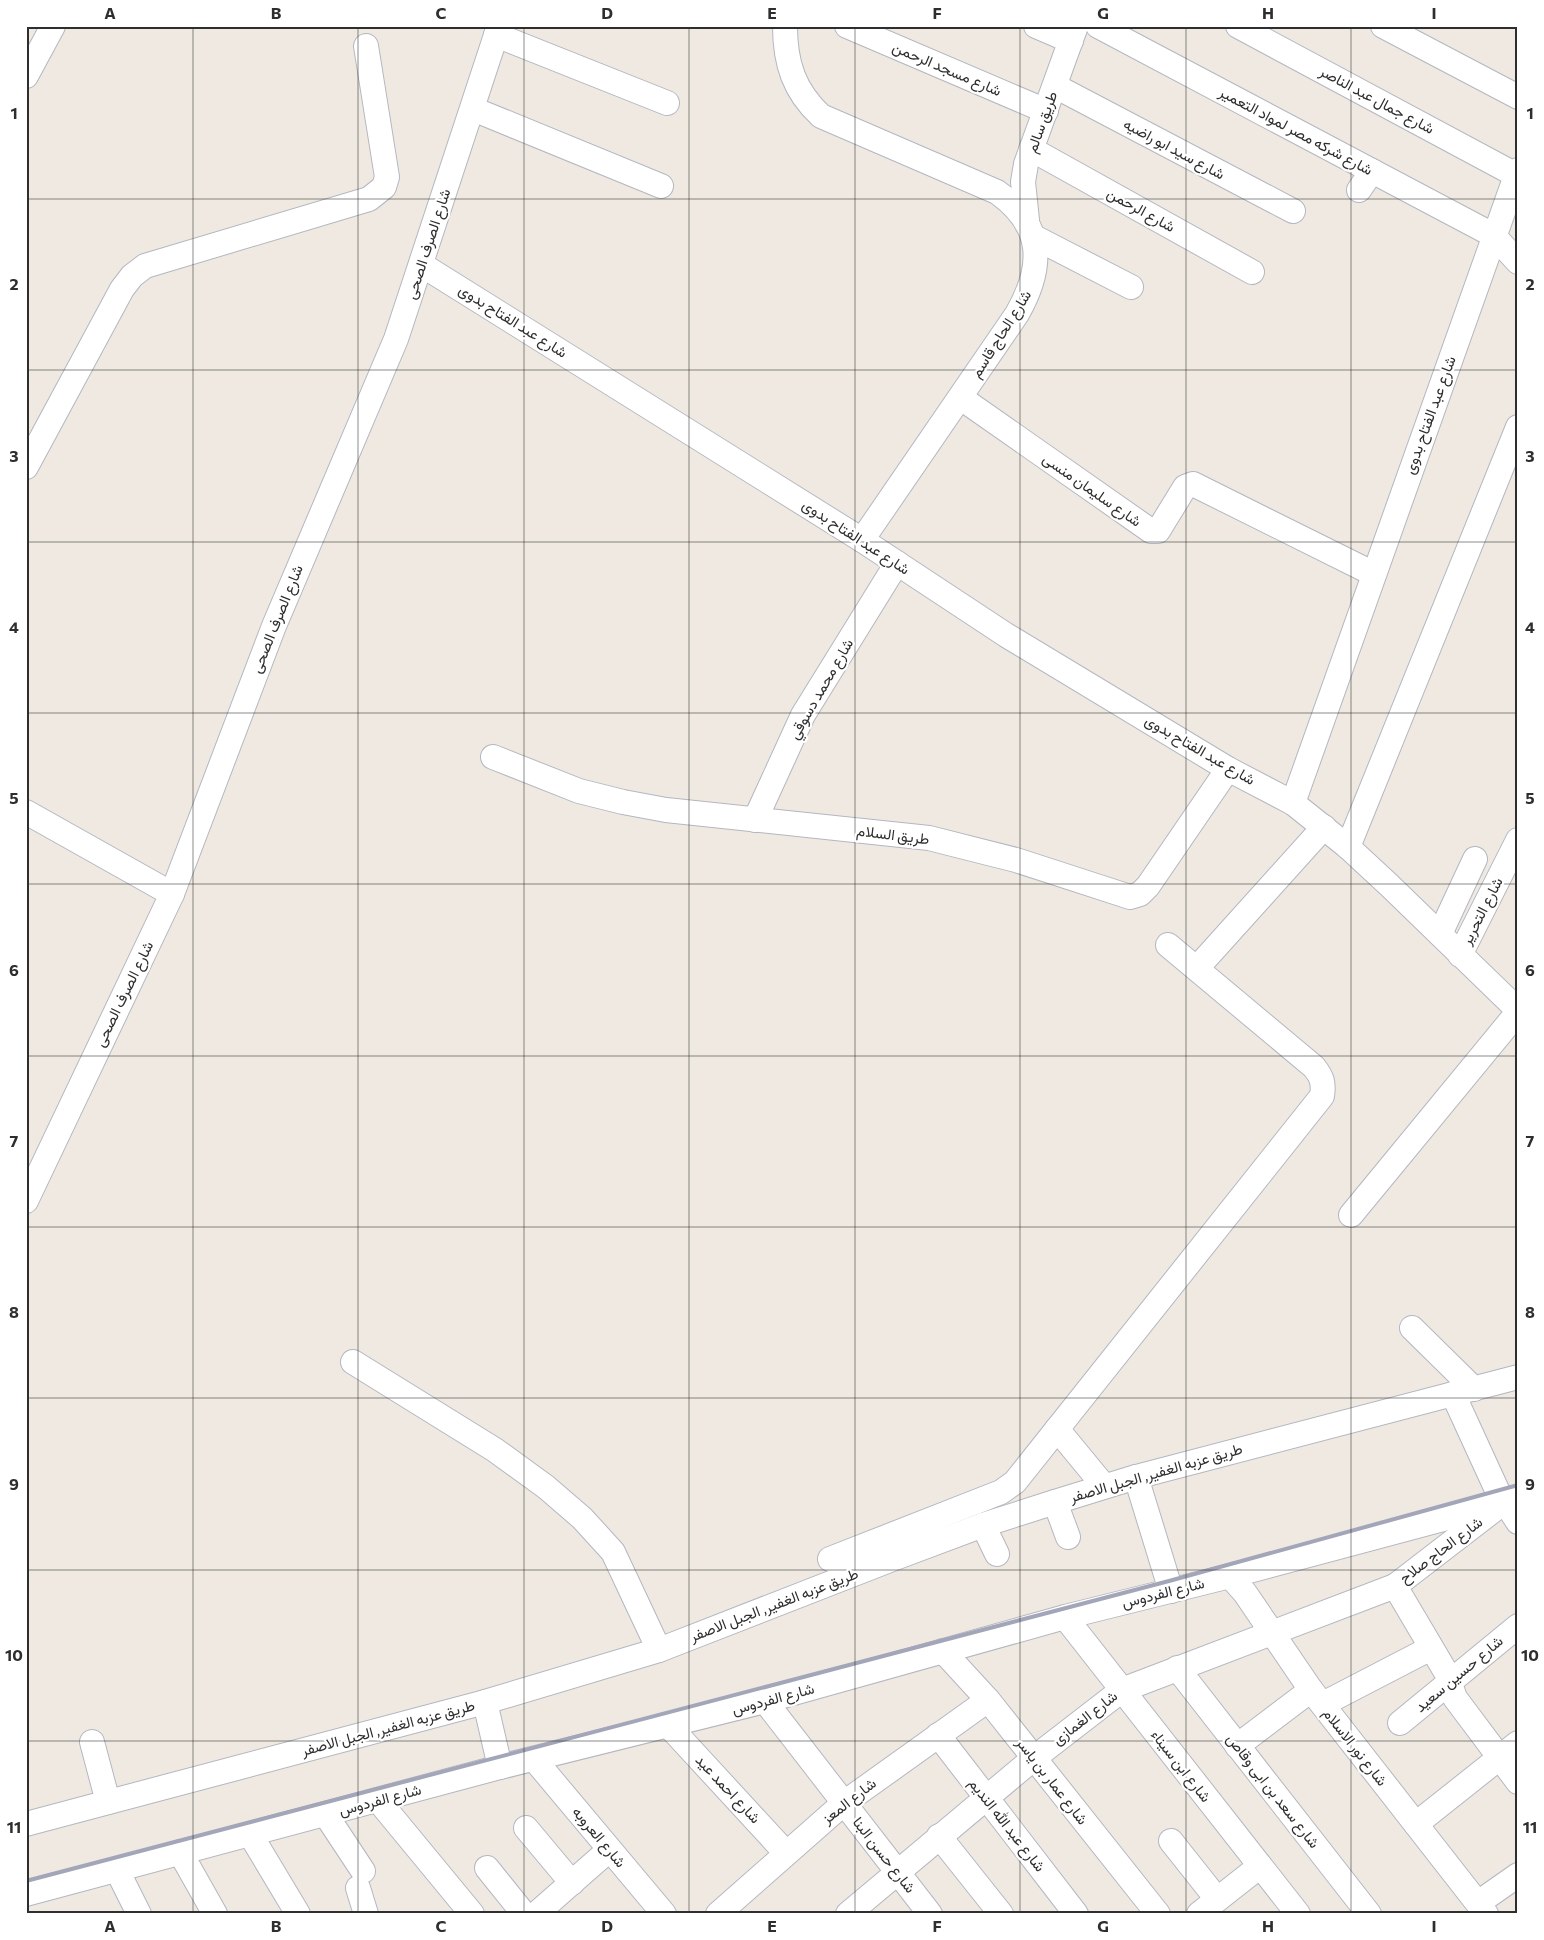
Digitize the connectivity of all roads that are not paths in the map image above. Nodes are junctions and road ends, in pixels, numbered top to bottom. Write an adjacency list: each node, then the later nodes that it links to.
1 (785, 26): 21 (street)
2 (848, 26): 16 (street, شارع مسجد الرحمن)
3 (1036, 26): 8 (street)
4 (1098, 26): 22 (street, شارع شركه مصر لمواد التعمير)
5 (1238, 26): 18 (street, شارع جمال عبد الناصر)
6 (1384, 26): 13 (street)
7 (498, 31): 14 (street); 15 (street, شارع الصرف الصحى)
8 (1074, 34): 12 (street, طريق سالم)
9 (40, 37): 11 (street)
10 (366, 46): 29 (street)
11 (26, 76)
12 (1055, 86): 16 (street, طريق سالم); 20 (street, شارع سيد ابو راضيه)
13 (1518, 97)
14 (667, 103)
15 (473, 108): 19 (street); 24 (street, شارع الصرف الصحى)
16 (1046, 111): 17 (street, طريق سالم)
17 (1031, 149): 21 (street, طريق سالم); 25 (street, شارع الرحمن)
18 (1517, 172): 22 (street, شارع عبد الفتاح بدوى)
19 (661, 186)
20 (1293, 211)
21 (1030, 229): 26 (street); 27 (street, شارع الحاج قاسم)
22 (1493, 236): 23 (street, شارع شركه مصر لمواد التعمير); 32 (street, شارع عبد الفتاح بدوى)
23 (1518, 262)
24 (422, 264): 30 (street, شارع عبد الفتاح بدوى); 42 (street, شارع الصرف الصحى)
25 (1252, 272)
26 (1132, 287)
27 (961, 398): 30 (street, شارع الحاج قاسم); 32 (street, شارع سليمان منسى)
28 (1518, 428): 40 (street)
29 (26, 466)
30 (862, 540): 31 (street, شارع عبد الفتاح بدوى)
31 (897, 563): 34 (street, شارع عبد الفتاح بدوى); 37 (street, شارع محمد دسوقي)
32 (1374, 574): 35 (street, شارع عبد الفتاح بدوى)
33 (493, 758): 37 (street, طريق السلام)
34 (1228, 769): 35 (street, شارع عبد الفتاح بدوى); 37 (street, طريق السلام)
35 (1293, 803): 38 (street, شارع عبد الفتاح بدوى)
36 (26, 812): 42 (street)
37 (755, 820)
38 (1324, 827): 40 (street, شارع عبد الفتاح بدوى); 46 (street)
39 (1518, 840): 45 (street, شارع التحرير)
40 (1348, 847): 43 (street, شارع عبد الفتاح بدوى)
41 (1475, 860): 43 (street)
42 (172, 894): 48 (street, شارع الصرف الصحى)
43 (1440, 934): 45 (street, شارع عبد الفتاح بدوى)
44 (1168, 945): 46 (street)
45 (1460, 955): 47 (street, شارع عبد الفتاح بدوى)
46 (1196, 968): 54 (street)
47 (1518, 1011): 49 (street)
48 (26, 1201)
49 (1351, 1215)
50 (1412, 1328): 53 (street)
51 (353, 1362): 71 (street)
52 (1518, 1377): 53 (street, طريق عزبه الغفير, الجبل الاصفر)
53 (1463, 1392): 55 (street, طريق عزبه الغفير, الجبل الاصفر); 57 (street)
54 (1057, 1429): 56 (street); 63 (street)
55 (1136, 1477): 56 (street, طريق عزبه الغفير, الجبل الاصفر); 66 (street)
56 (1104, 1486): 58 (street, طريق عزبه الغفير, الجبل الاصفر)
57 (1511, 1500): 59 (street); 64 (street, شارع الفردوس); 65 (street, شارع الحاج صلاح)
58 (1055, 1502): 60 (street, طريق عزبه الغفير, الجبل الاصفر); 61 (street)
59 (1518, 1522)
60 (983, 1525): 62 (street); 71 (street, طريق عزبه الغفير, الجبل الاصفر)
61 (1068, 1537)
62 (997, 1554)
63 (830, 1559)
64 (1230, 1576): 66 (street, شارع الفردوس); 69 (street, شارع نور الاسلام)
65 (1395, 1586): 69 (street, شارع الغمازى); 70 (street, شارع الحاج صلاح)
66 (1171, 1591): 67 (street, شارع الفردوس)
67 (1065, 1617): 72 (street, شارع الفردوس); 75 (street, شارع ابن سيناء)
68 (1518, 1626): 74 (street, شارع حسين سعيد)
69 (1270, 1633): 73 (street, شارع الغمازى); 76 (street, شارع نور الاسلام)
70 (1431, 1648): 74 (street, شارع الحاج صلاح); 76 (street)
71 (660, 1650): 78 (street, طريق عزبه الغفير, الجبل الاصفر)
72 (943, 1651): 77 (street, شارع عمار بن ياسر); 79 (street, شارع الفردوس)
73 (1177, 1668): 75 (street, شارع الغمازى); 85 (street, شارع سعد بن ابى وقاص)
74 (1450, 1681): 80 (street, شارع حسين سعيد); 87 (street, شارع الحاج صلاح)
75 (1122, 1690): 86 (street, شارع الغمازى); 105 (street, شارع ابن سيناء)
76 (1317, 1697): 85 (street); 97 (street, شارع نور الاسلام)
77 (988, 1700): 82 (street, شارع المعز); 86 (street, شارع عمار بن ياسر)
78 (486, 1702): 89 (street); 93 (street, طريق عزبه الغفير, الجبل الاصفر)
79 (765, 1702): 81 (street, شارع الفردوس); 94 (street, شارع حسن البنا)
80 (1400, 1723)
81 (669, 1726): 88 (street, شارع الفردوس); 104 (street, شارع احمد عيد)
82 (938, 1735): 91 (street, شارع عبد الله النديم); 94 (street, شارع المعز)
83 (92, 1742): 93 (street)
84 (1518, 1743): 87 (street)
85 (1237, 1746): 130 (street, شارع سعد بن ابى وقاص)
86 (1034, 1758): 91 (street, شارع الغمازى); 127 (street, شارع عمار بن ياسر)
87 (1500, 1758): 90 (street, شارع الحاج صلاح); 97 (street)
88 (534, 1759): 89 (street, شارع الفردوس); 102 (street, شارع العروبه)
89 (500, 1767): 92 (street, شارع الفردوس)
90 (1518, 1782)
91 (986, 1798): 100 (street, شارع الغمازى); 126 (street, شارع عبد الله النديم)
92 (378, 1800): 95 (street, شارع الفردوس); 118 (street)
93 (108, 1802): 96 (street, طريق عزبه الغفير, الجبل الاصفر)
94 (844, 1803): 104 (street, شارع المعز); 108 (street, شارع حسن البنا)
95 (326, 1815): 99 (street, شارع الفردوس); 117 (street)
96 (26, 1824)
97 (1416, 1824): 113 (street, شارع نور الاسلام)
98 (526, 1828): 110 (street)
99 (250, 1834): 103 (street, شارع الفردوس); 116 (street)
100 (939, 1836): 108 (street, شارع الغمازى); 125 (street)
101 (1171, 1840): 112 (street)
102 (609, 1850): 110 (street); 121 (street, شارع العروبه)
103 (180, 1852): 107 (street, شارع الفردوس); 115 (street)
104 (786, 1853): 122 (street, شارع المعز)
105 (1260, 1866): 112 (street); 129 (street, شارع ابن سيناء)
106 (487, 1868): 119 (street)
107 (120, 1870): 111 (street, شارع الفردوس); 114 (street)
108 (896, 1872): 123 (street, شارع الغمازى); 124 (street, شارع حسن البنا)
109 (1518, 1875): 113 (street)
110 (572, 1883): 120 (street)
111 (26, 1894)
112 (1217, 1900): 128 (street)
113 (1482, 1908)
114 (139, 1914)
115 (215, 1914)
116 (298, 1914)
117 (366, 1914)
118 (472, 1914)
119 (524, 1914)
120 (536, 1914)
121 (664, 1914)
122 (718, 1914)
123 (848, 1914)
124 (930, 1914)
125 (1001, 1914)
126 (1076, 1914)
127 (1158, 1914)
128 (1199, 1914)
129 (1298, 1914)
130 (1369, 1914)

